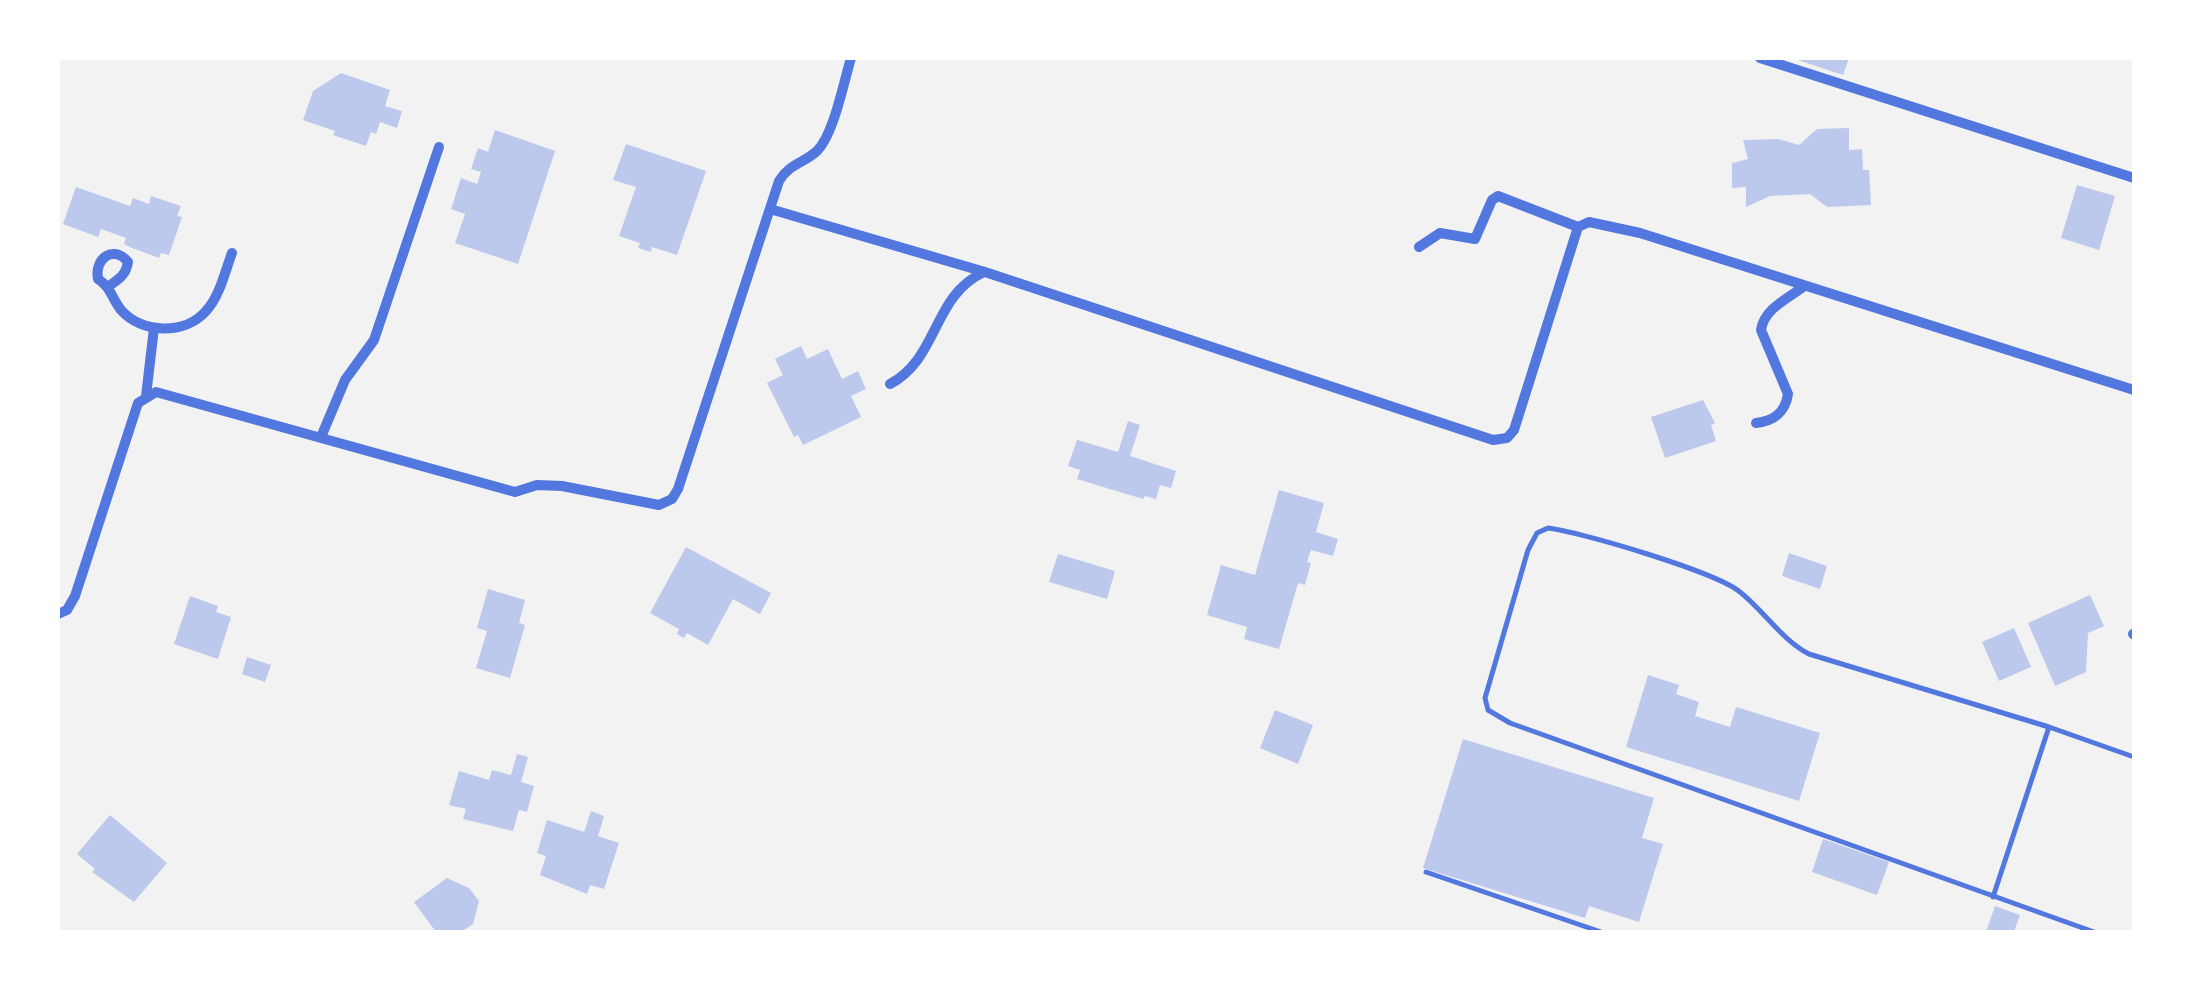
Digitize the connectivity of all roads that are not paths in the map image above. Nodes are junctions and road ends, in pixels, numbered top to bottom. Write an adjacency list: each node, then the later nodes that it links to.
1 (851, 58): 5 (street)
2 (1763, 58): 4 (street)
3 (439, 147): 17 (street)
4 (2134, 178)
5 (770, 209): 9 (street); 17 (street)
6 (1578, 227): 7 (street); 9 (street); 11 (street)
7 (1419, 247)
8 (232, 253): 12 (street)
9 (985, 272): 13 (street)
10 (110, 286): 12 (street)
11 (1802, 287): 14 (street); 16 (street)
12 (154, 328): 15 (street)
13 (890, 384)
14 (2134, 390)
15 (146, 396): 17 (street); 18 (street)
16 (1756, 423)
17 (322, 437)
18 (58, 614)
19 (2050, 727): 20 (lane); 22 (lane); 22 (lane)
20 (2134, 757)
21 (1426, 872): 23 (lane)
22 (1993, 896): 24 (lane)
23 (1601, 932)
24 (2094, 932)

